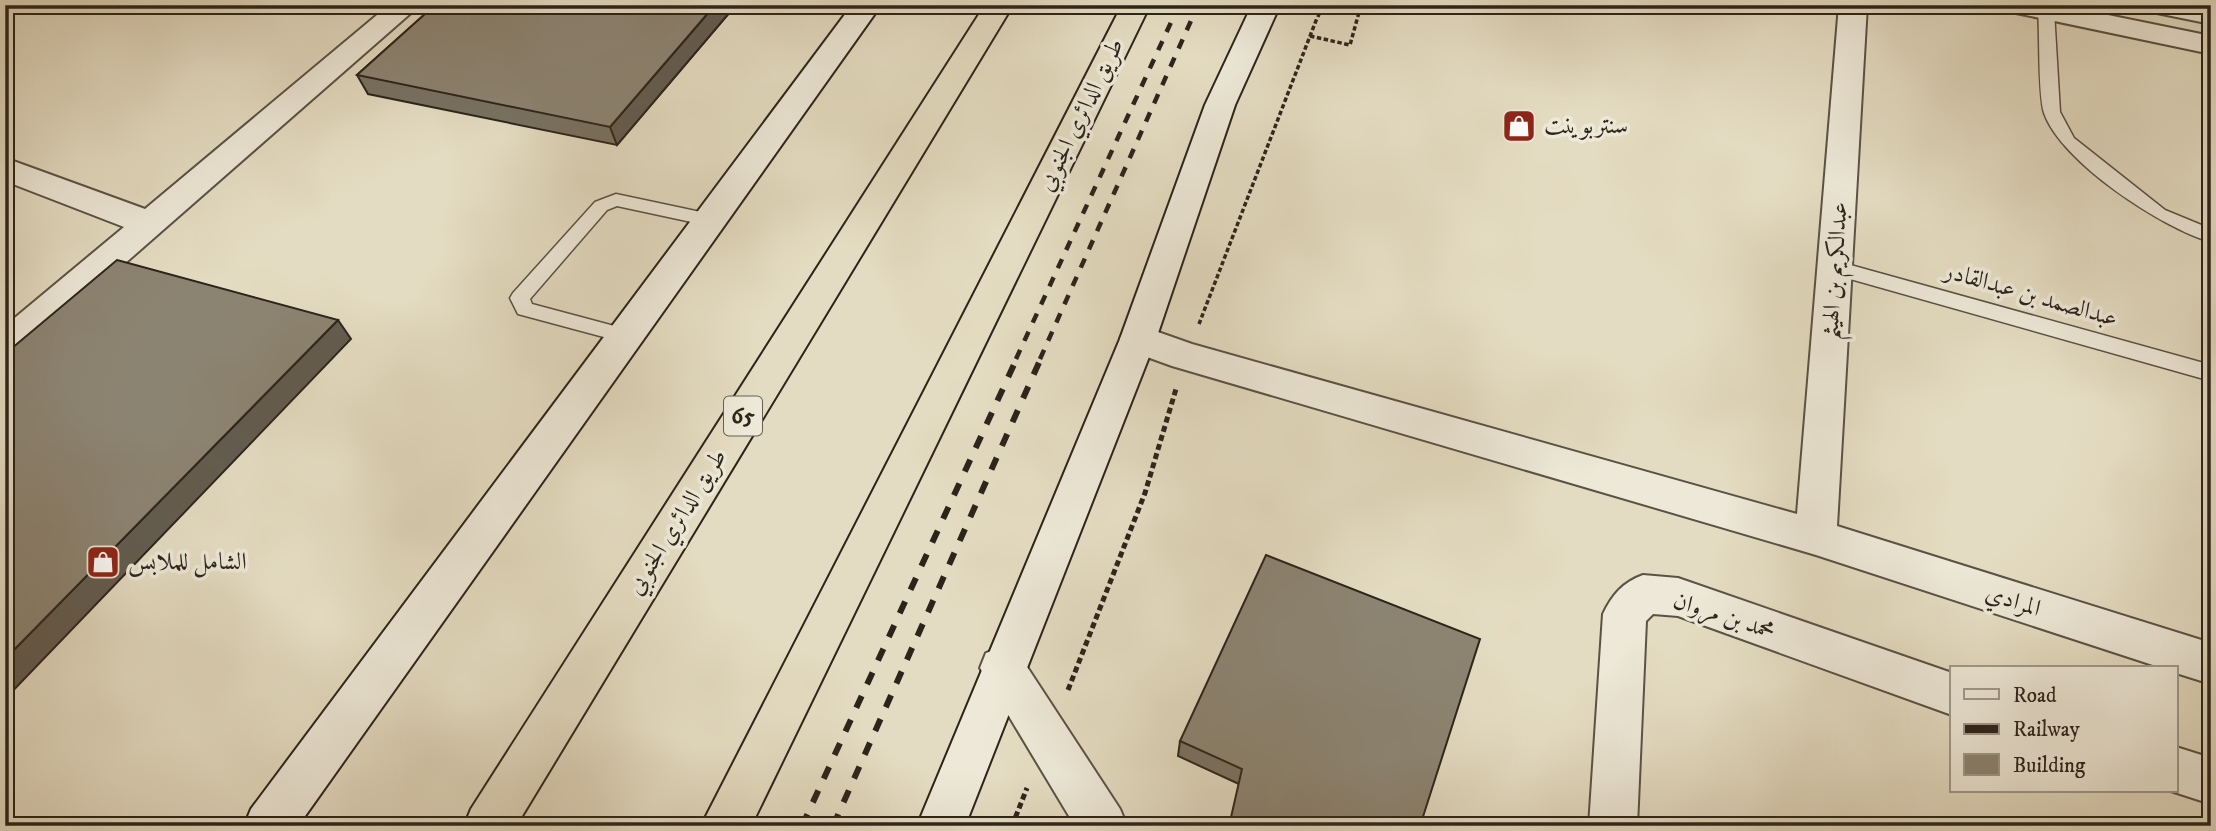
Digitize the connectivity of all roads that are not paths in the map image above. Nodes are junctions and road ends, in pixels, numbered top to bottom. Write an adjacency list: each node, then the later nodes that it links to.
1 (407, 5): 17 (street)
2 (867, 5): 16 (street)
3 (999, 5): 31 (highway, طريق الدائري الجنوبي / 65)
4 (1136, 5): 14 (highway, طريق الدائري الجنوبي)
5 (1154, 5): 14 (highway)
6 (1266, 5): 21 (street)
7 (1853, 5): 19 (street, عبدالكريم بن الهيثم)
8 (2016, 5): 10 (street)
9 (2157, 5): 12 (street)
10 (2046, 11): 11 (street); 18 (lane)
11 (2090, 13): 13 (street)
12 (2211, 16)
13 (2211, 45)
14 (1070, 137): 32 (highway, طريق الدائري الجنوبي)
15 (5, 169): 17 (street)
16 (710, 220): 20 (street); 20 (lane)
17 (150, 224): 22 (street)
18 (2211, 236)
19 (1836, 268): 23 (lane, عبدالصمد بن عبدالقادر); 24 (street, عبدالكريم بن الهيثم)
20 (625, 336): 30 (street)
21 (1138, 339): 24 (street, المرادي); 26 (street)
22 (5, 347)
23 (2211, 373)
24 (1816, 537): 25 (street, المرادي)
25 (2211, 664)
26 (1002, 668): 33 (street); 34 (street)
27 (1931, 688): 35 (street, محمد بن مروان)
28 (2178, 770): 29 (street)
29 (2211, 781)
30 (268, 826)
31 (488, 826)
32 (725, 826)
33 (941, 826)
34 (1103, 826)
35 (1613, 826)

